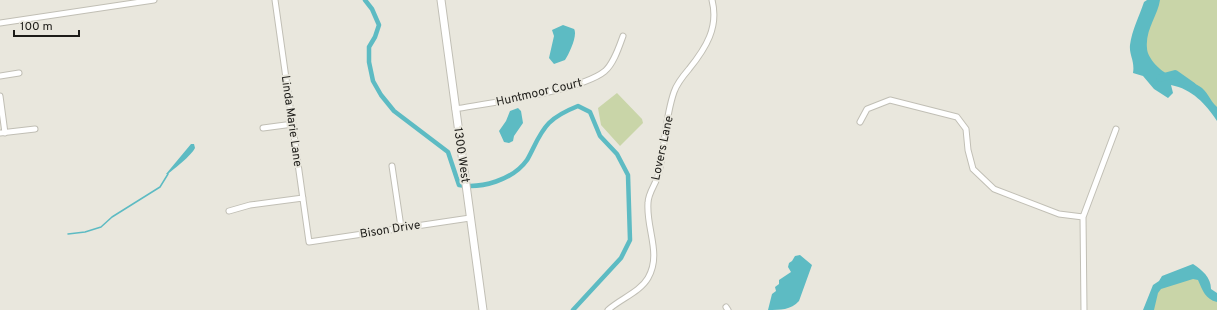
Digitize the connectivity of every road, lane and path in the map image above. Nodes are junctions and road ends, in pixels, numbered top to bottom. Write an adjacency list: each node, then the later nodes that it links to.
1 (154, 0): 5 (street)
2 (275, 0): 13 (street, Linda Marie Lane)
3 (440, 0): 11 (street, 1300 West)
4 (712, 0): 26 (street, Lovers Lane)
5 (121, 2): 6 (street)
6 (0, 23)
7 (623, 36): 11 (street, Huntmoor Court)
8 (19, 73): 9 (street)
9 (0, 76)
10 (0, 96): 17 (street)
11 (455, 109): 22 (street, 1300 West)
12 (860, 122): 21 (street)
13 (293, 124): 14 (street); 19 (street, Linda Marie Lane)
14 (263, 128)
15 (35, 129): 17 (street)
16 (1116, 129): 21 (street)
17 (3, 133)
18 (392, 166): 23 (street)
19 (303, 198): 20 (street); 24 (street, Linda Marie Lane)
20 (229, 211)
21 (1083, 217): 27 (street)
22 (470, 218): 23 (street, Bison Drive); 25 (street, 1300 West)
23 (401, 227): 24 (street, Bison Drive)
24 (309, 242)
25 (483, 310)
26 (608, 310)
27 (1084, 310)

